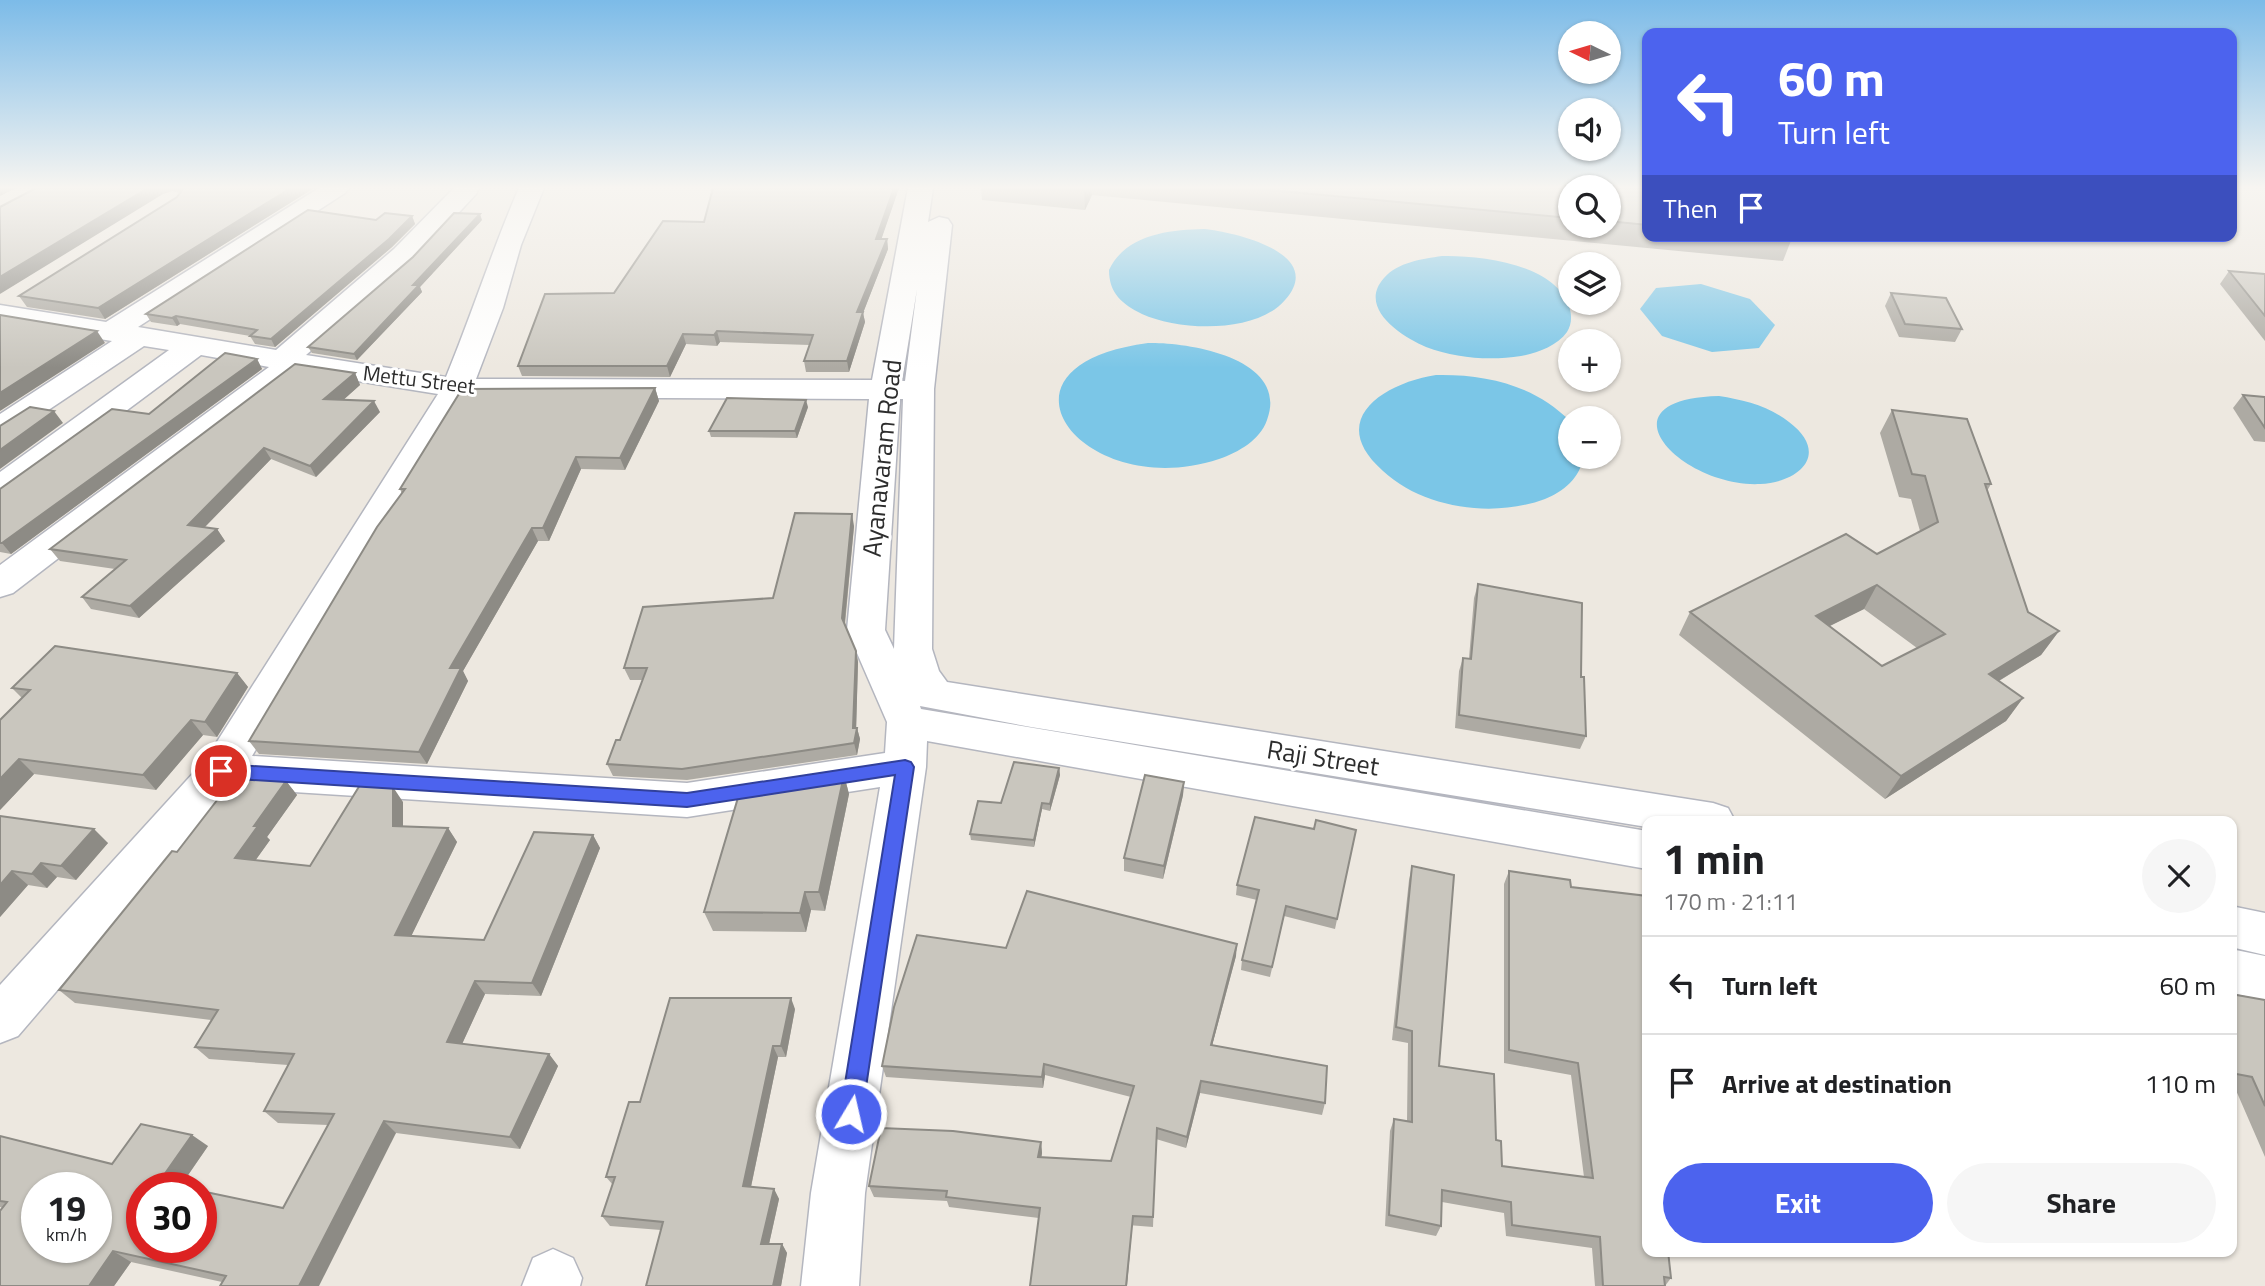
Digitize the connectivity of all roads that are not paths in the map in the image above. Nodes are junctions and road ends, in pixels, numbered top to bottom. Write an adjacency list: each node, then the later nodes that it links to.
1 (249, 248): 7 (street)
2 (411, 248): 9 (street)
3 (507, 248): 10 (street)
4 (915, 248): 11 (street, Ayanavaram Road)
5 (932, 248): 11 (street, Ayanavaram Road)
6 (6, 311): 7 (street, Mettu Street)
7 (124, 335): 8 (street, Mettu Street); 12 (street)
8 (193, 347): 9 (street, Mettu Street); 13 (street)
9 (289, 361): 10 (street, Mettu Street); 14 (street)
10 (457, 388): 11 (street, Mettu Street); 16 (street)
11 (902, 391): 15 (street, Ayanavaram Road)
12 (0, 428)
13 (0, 488)
14 (0, 584)
15 (915, 728): 16 (street); 17 (street, Raji Street); 18 (street, Raji Street); 24 (street)
16 (221, 771): 23 (street)
17 (1685, 816)
18 (1642, 849)
19 (2237, 927): 20 (street)
20 (2265, 934)
21 (2237, 972): 22 (street)
22 (2265, 978)
23 (0, 1020)
24 (831, 1286)

